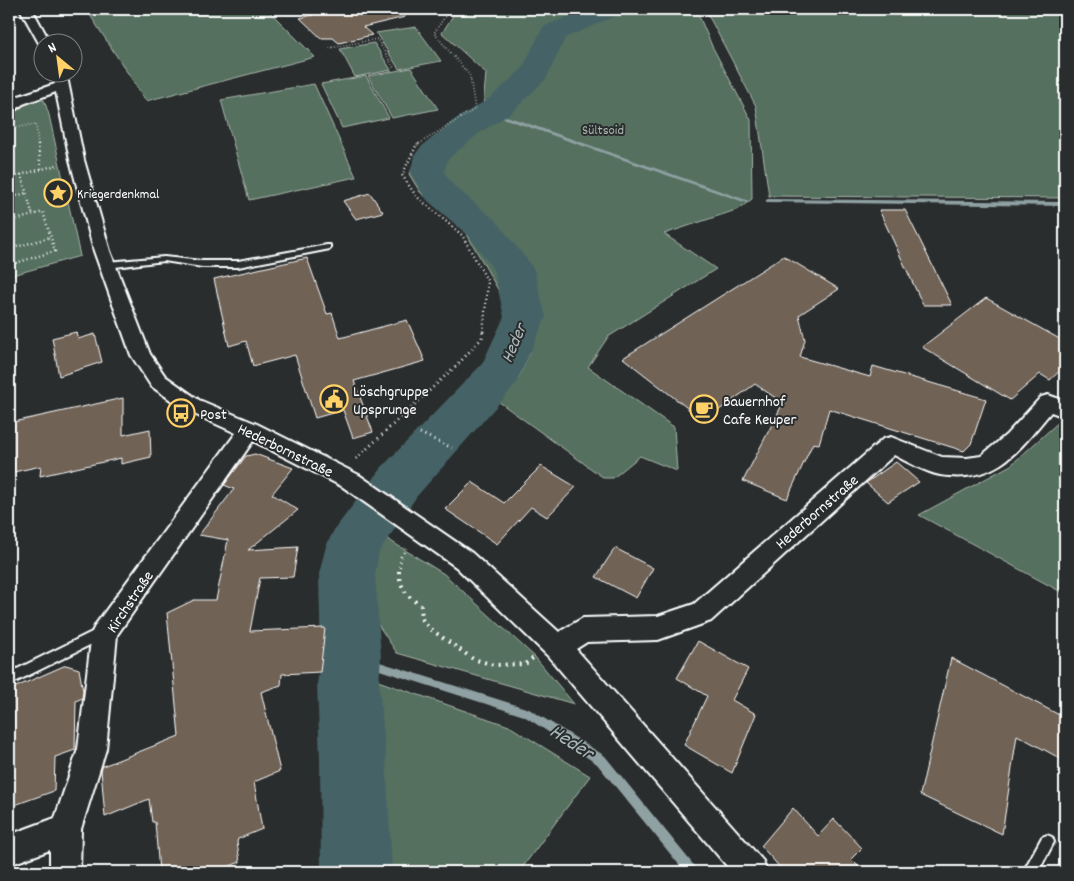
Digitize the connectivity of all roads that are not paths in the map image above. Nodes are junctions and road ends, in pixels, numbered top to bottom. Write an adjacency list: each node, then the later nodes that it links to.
1 (26, 9): 2 (street)
2 (39, 32)
3 (55, 82): 5 (street)
4 (61, 82): 7 (street, Hederbornstraße)
5 (9, 108)
6 (327, 247): 7 (lane)
7 (108, 265): 9 (street, Hederbornstraße)
8 (1065, 409): 11 (street, Hederbornstraße)
9 (250, 430): 10 (street, Kirchstraße); 11 (street, Hederbornstraße)
10 (105, 632): 12 (lane); 13 (street, Kirchstraße)
11 (555, 645): 17 (street, Hederbornstraße)
12 (9, 679)
13 (66, 829): 15 (street); 16 (street, Kirchstraße)
14 (1048, 842): 18 (lane)
15 (9, 850)
16 (65, 872)
17 (752, 872)
18 (1030, 872)

